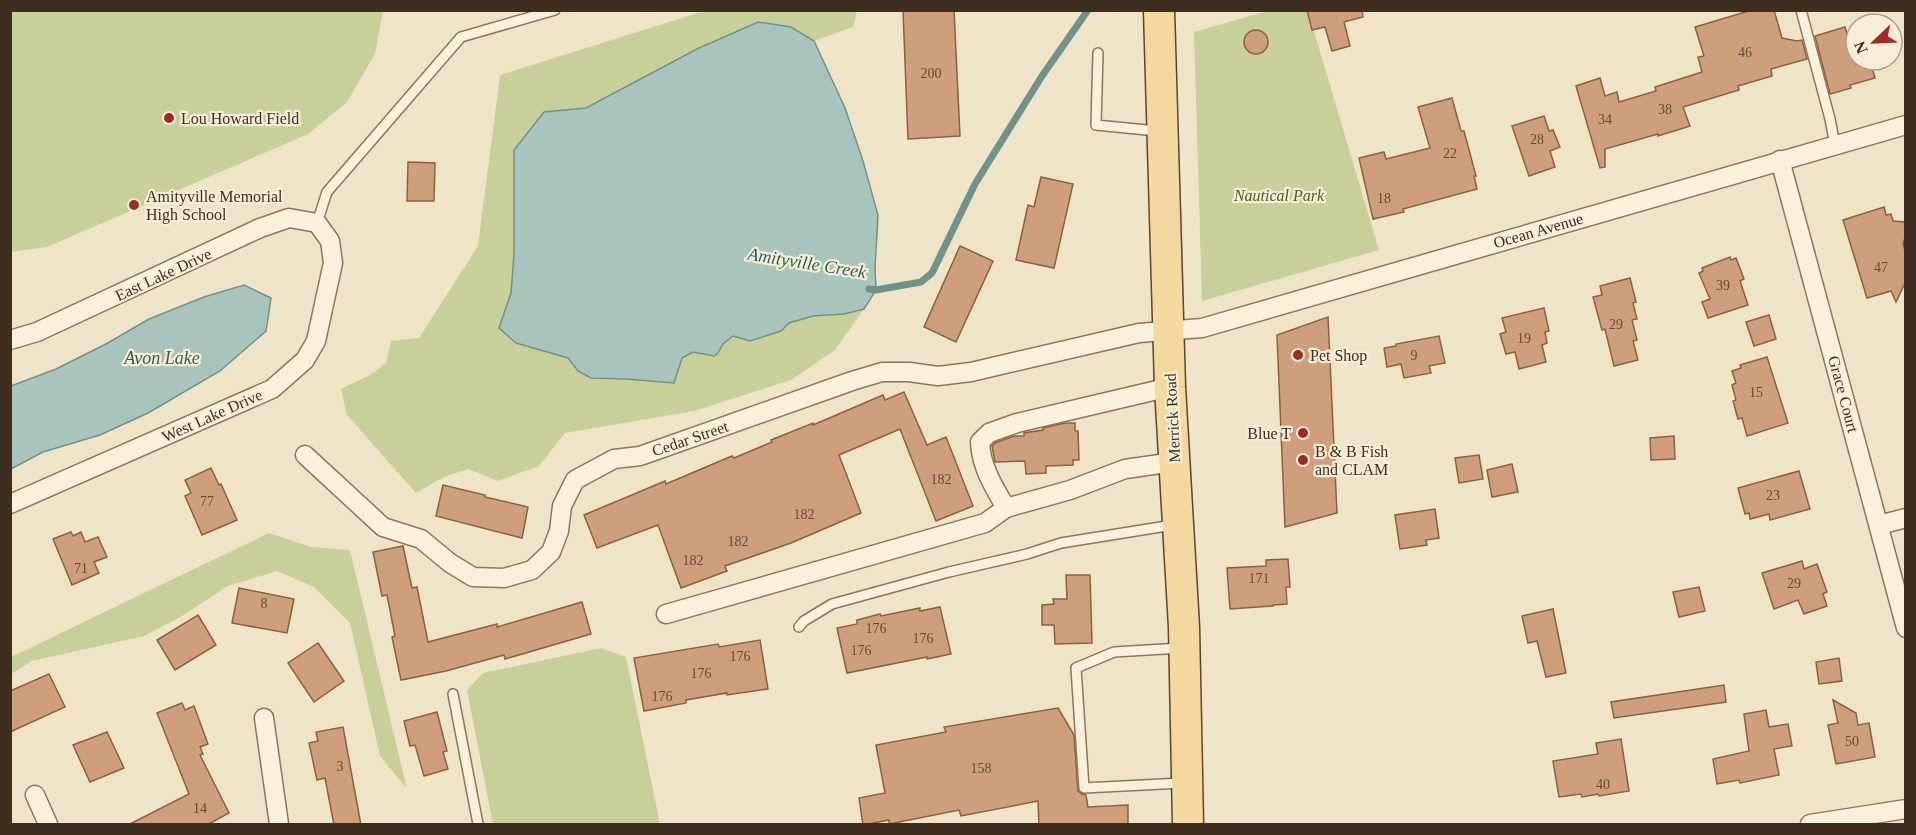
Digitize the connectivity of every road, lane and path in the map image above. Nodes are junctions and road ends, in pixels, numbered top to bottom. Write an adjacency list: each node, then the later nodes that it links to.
1 (555, 10): 9 (lane)
2 (1159, 10): 6 (main road, Merrick Road)
3 (1801, 10): 7 (lane)
4 (1098, 53): 6 (lane)
5 (1905, 125): 7 (street, Ocean Avenue)
6 (1162, 132): 10 (main road, Merrick Road)
7 (1834, 145): 8 (street, Ocean Avenue)
8 (1780, 160): 10 (street, Ocean Avenue); 19 (street, Grace Court)
9 (317, 223): 11 (street, East Lake Drive); 15 (street, West Lake Drive)
10 (1170, 330): 12 (main road, Merrick Road); 13 (street, Cedar Street)
11 (10, 340)
12 (1170, 387): 14 (main road, Merrick Road); 16 (street)
13 (305, 455)
14 (1174, 462): 16 (street); 18 (main road, Merrick Road)
15 (10, 504)
16 (1006, 508): 20 (street)
17 (1905, 518): 19 (street)
18 (1179, 524): 21 (lane); 23 (main road, Merrick Road)
19 (1879, 525): 22 (street, Grace Court)
20 (666, 615)
21 (799, 627)
22 (1905, 628)
23 (1184, 648): 26 (main road, Merrick Road); 26 (lane)
24 (453, 694): 31 (lane)
25 (264, 718): 30 (street)
26 (1188, 783): 32 (main road, Merrick Road)
27 (35, 795): 29 (street)
28 (1905, 809): 33 (street)
29 (48, 825)
30 (279, 825)
31 (478, 825)
32 (1188, 825)
33 (1810, 825)

